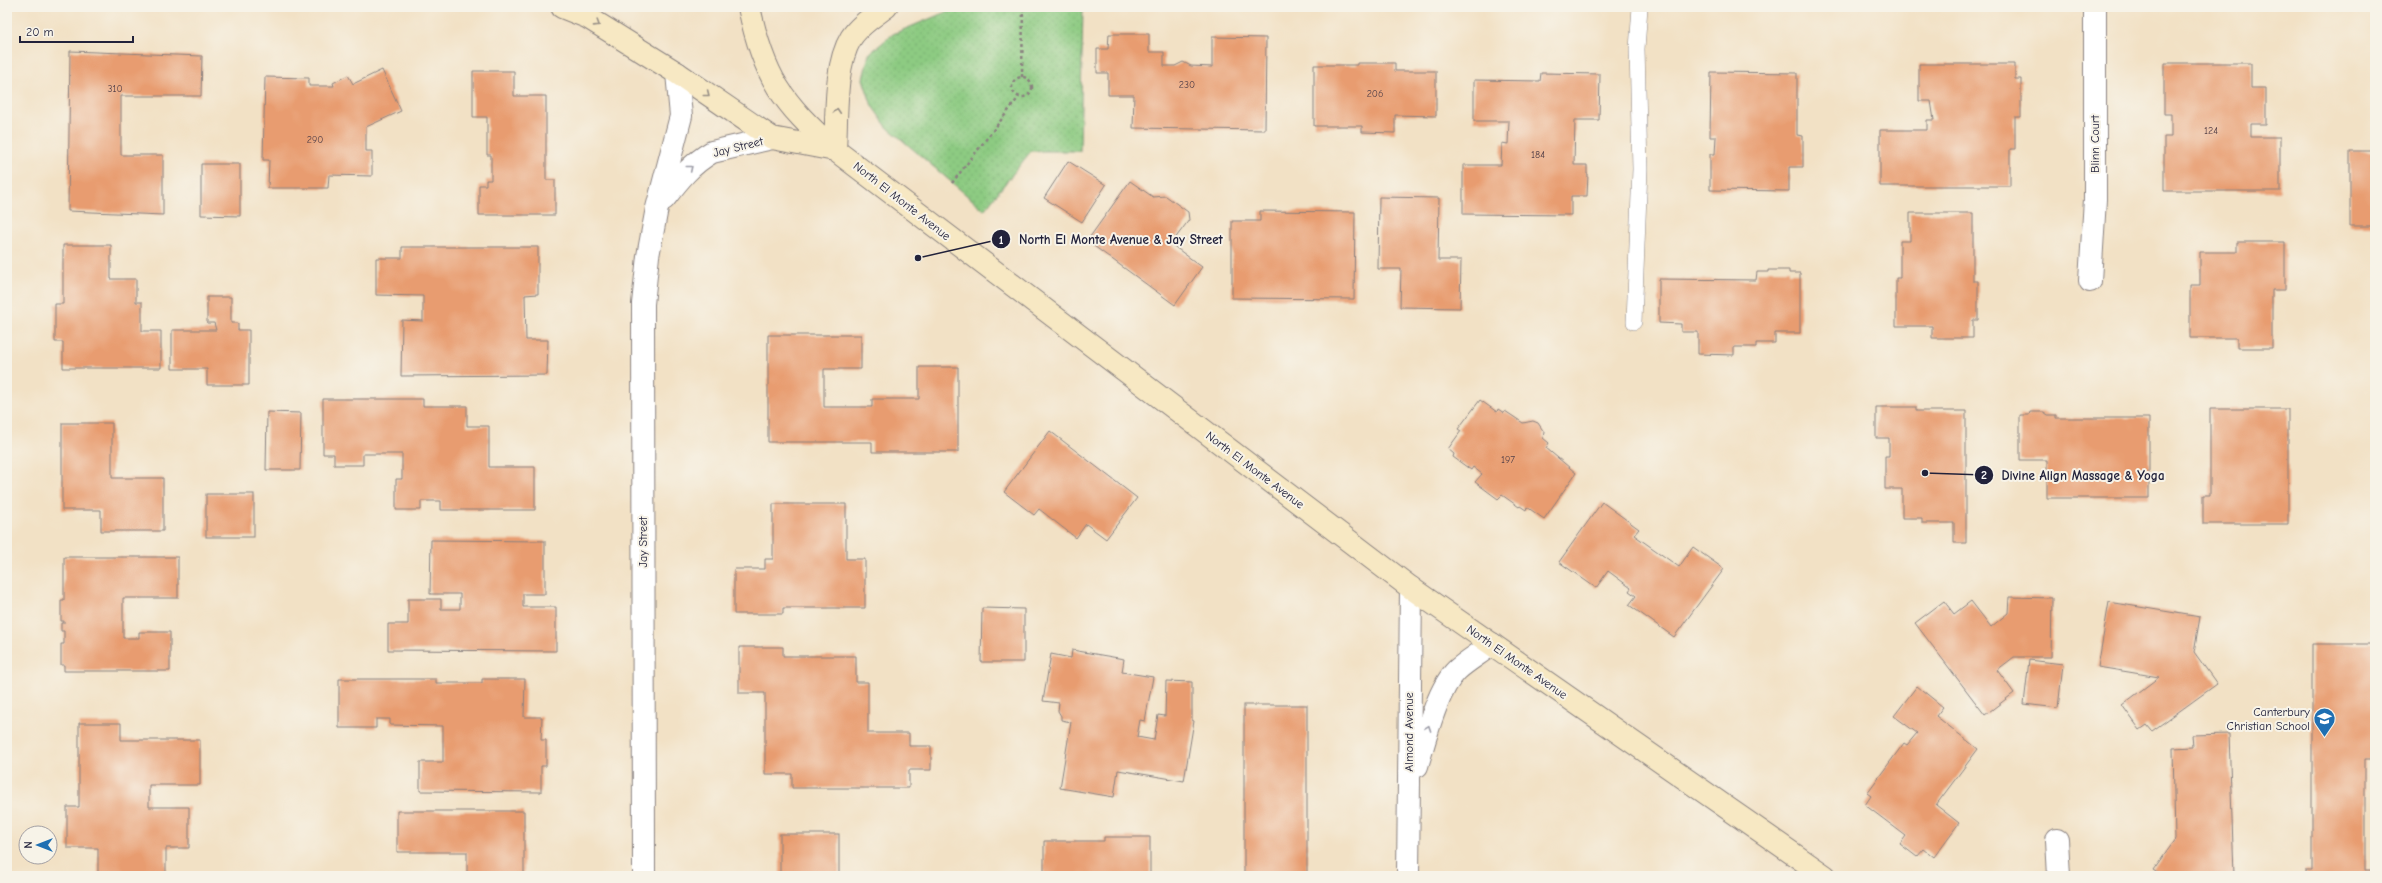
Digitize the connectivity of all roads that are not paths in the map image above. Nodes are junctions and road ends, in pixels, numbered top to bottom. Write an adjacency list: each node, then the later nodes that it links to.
1 (562, 7): 6 (main road, one-way to 6)
2 (749, 7): 8 (main road, North El Monte Avenue)
3 (886, 7): 8 (main road, one-way to 3)
4 (1640, 7): 11 (lane)
5 (2095, 7): 10 (street, Blinn Court)
6 (677, 73): 7 (main road, one-way to 7); 9 (street, Jay Street)
7 (772, 138): 8 (main road); 9 (street, Jay Street, one-way to 7)
8 (835, 150): 12 (main road, North El Monte Avenue)
9 (657, 208): 16 (street, Jay Street)
10 (2090, 281)
11 (1634, 322)
12 (1411, 588): 13 (main road, North El Monte Avenue); 14 (street, Almond Avenue)
13 (1492, 644): 14 (street, one-way to 13); 18 (main road, North El Monte Avenue)
14 (1409, 792): 17 (street, Almond Avenue)
15 (2057, 840): 19 (street)
16 (644, 876)
17 (1408, 876)
18 (1825, 876)
19 (2058, 876)

